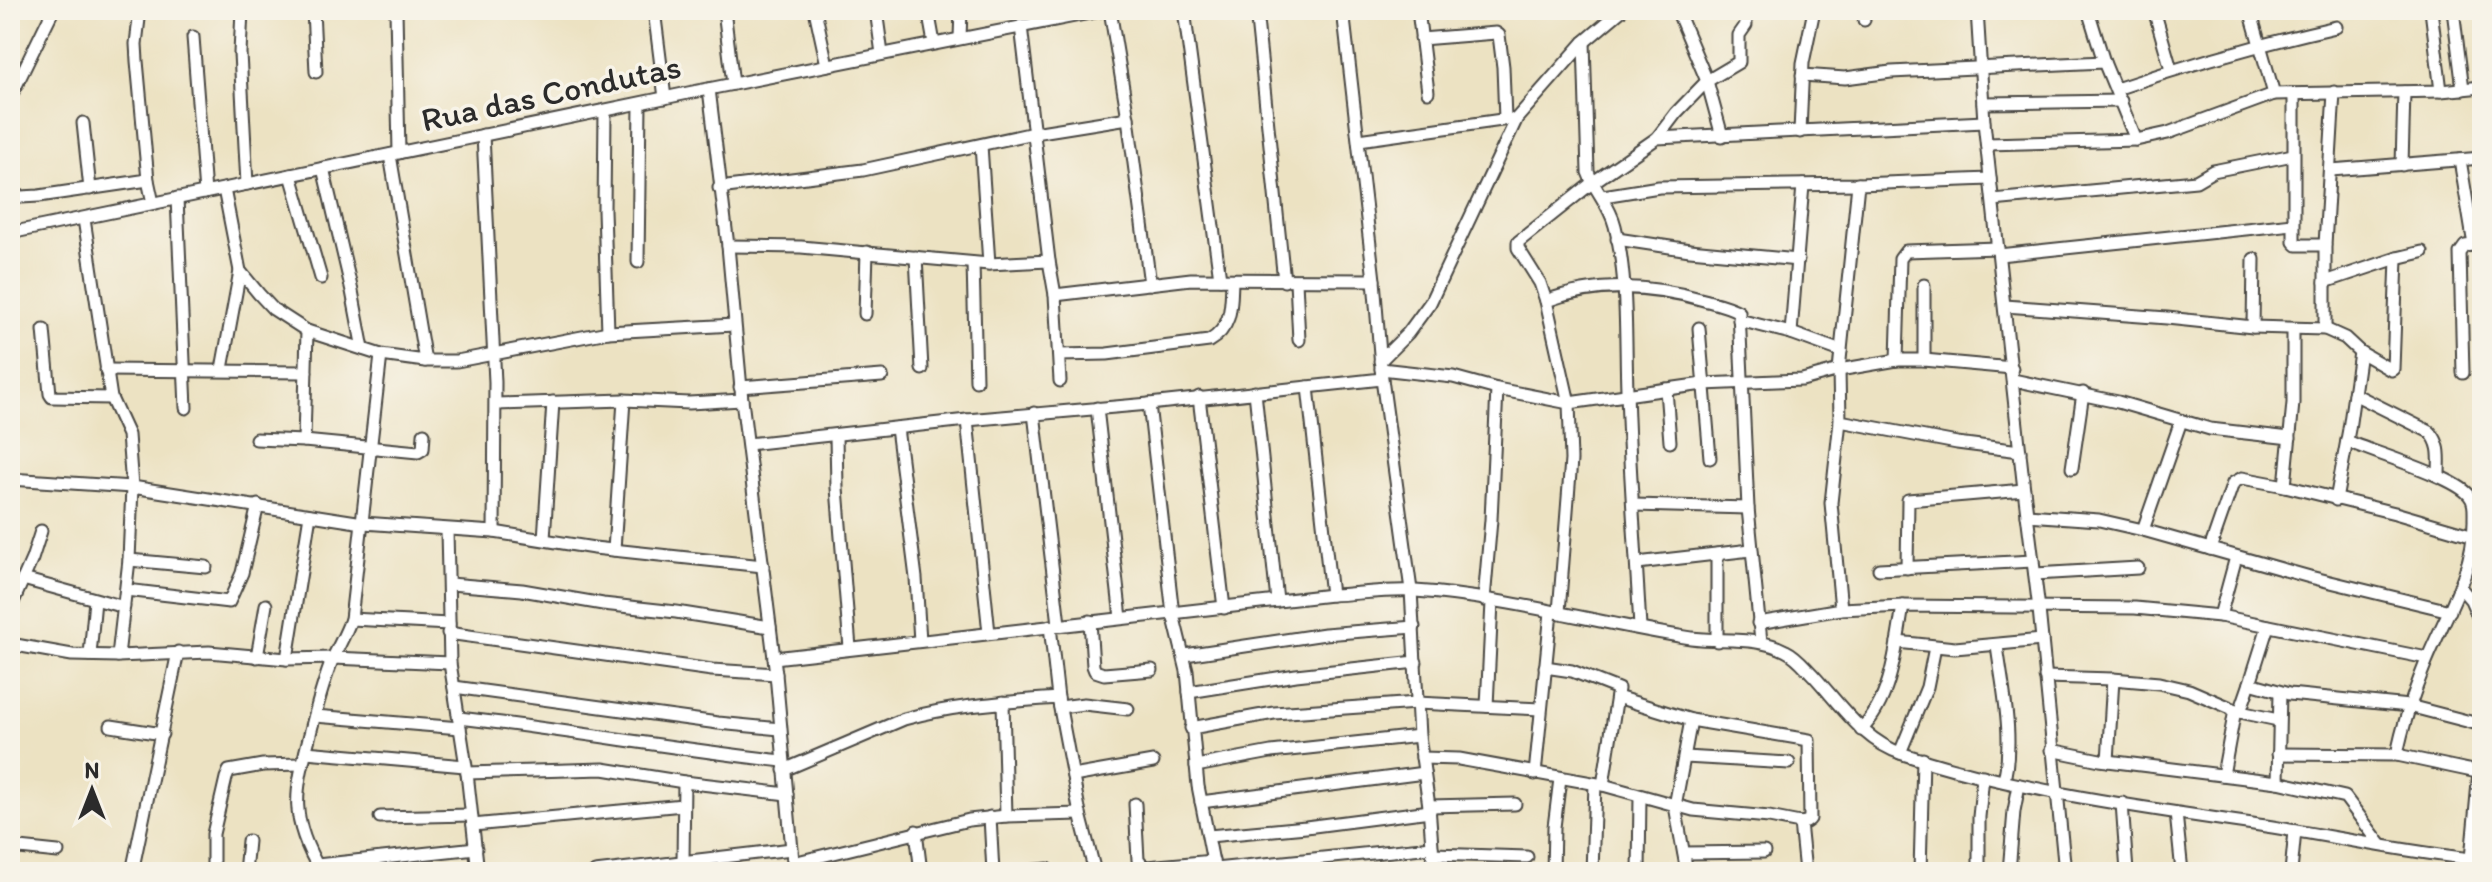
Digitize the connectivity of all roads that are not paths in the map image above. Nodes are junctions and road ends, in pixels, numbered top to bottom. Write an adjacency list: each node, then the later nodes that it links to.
1 (53, 10): 53 (street)
2 (140, 10): 83 (street)
3 (242, 10): 85 (street)
4 (313, 10): 41 (street)
5 (396, 10): 74 (street)
6 (654, 10): 56 (street)
7 (724, 10): 44 (street)
8 (815, 10): 38 (street)
9 (876, 10): 36 (street)
10 (928, 10): 34 (street)
11 (961, 10): 31 (street)
12 (1107, 10): 27 (street, Rua das Condutas); 61 (street)
13 (1184, 10): 117 (street)
14 (1256, 10): 119 (street)
15 (1343, 10): 70 (street)
16 (1418, 10): 32 (street)
17 (1622, 10): 33 (street)
18 (1677, 10): 43 (street)
19 (1745, 10): 43 (street)
20 (1814, 10): 42 (street)
21 (1977, 10): 39 (street)
22 (2088, 10): 37 (street)
23 (2154, 10): 40 (street)
24 (2250, 10): 35 (street)
25 (2431, 10): 49 (street)
26 (2453, 10): 48 (street)
27 (1060, 14): 28 (street, Rua das Condutas)
28 (1021, 26): 31 (street, Rua das Condutas); 66 (street)
29 (2336, 27): 35 (street)
30 (193, 37): 91 (street)
31 (960, 38): 34 (street, Rua das Condutas)
32 (1421, 39): 50 (street); 62 (street)
33 (1584, 42): 62 (street); 84 (street)
34 (934, 43): 36 (street, Rua das Condutas)
35 (2258, 44): 40 (street); 54 (street)
36 (882, 54): 38 (street, Rua das Condutas)
37 (2104, 62): 39 (street); 47 (street)
38 (827, 65): 44 (street, Rua das Condutas)
39 (1981, 69): 42 (street); 58 (street)
40 (2171, 69): 47 (street)
41 (316, 72)
42 (1802, 75): 65 (street)
43 (1707, 81): 68 (street); 69 (street)
44 (733, 84): 46 (street, Rua das Condutas)
45 (2482, 87): 48 (street)
46 (709, 89): 56 (street, Rua das Condutas); 88 (street)
47 (2116, 89): 57 (street)
48 (2463, 89): 49 (street)
49 (2441, 91): 52 (street)
50 (1428, 92)
51 (2334, 92): 52 (street); 55 (street); 80 (street)
52 (2404, 92): 78 (street)
53 (11, 94)
54 (2274, 94): 55 (street); 71 (street)
55 (2294, 94): 75 (street)
56 (665, 98): 59 (street, Rua das Condutas)
57 (2121, 101): 58 (street); 71 (street)
58 (1983, 103): 63 (street)
59 (640, 104): 60 (street, Rua das Condutas); 112 (street)
60 (605, 111): 67 (street, Rua das Condutas); 136 (street)
61 (1128, 118): 66 (street); 121 (street)
62 (1511, 119): 70 (street); 152 (street)
63 (1984, 122): 65 (street); 72 (street)
64 (83, 123): 89 (street)
65 (1800, 132): 68 (street)
66 (1034, 133): 73 (street); 111 (street)
67 (483, 135): 74 (street, Rua das Condutas); 143 (street)
68 (1722, 136): 69 (street)
69 (1657, 138): 84 (street)
70 (1359, 140): 118 (street)
71 (2136, 140): 72 (street)
72 (1987, 144): 82 (street)
73 (981, 145): 88 (street); 114 (street)
74 (395, 154): 79 (street, Rua das Condutas); 147 (street)
75 (2293, 155): 95 (street); 98 (street)
76 (2482, 158): 77 (street)
77 (2460, 160): 78 (street); 101 (street)
78 (2402, 165): 80 (street)
79 (323, 168): 81 (street, Rua das Condutas); 139 (street)
80 (2331, 170): 102 (street)
81 (291, 175): 85 (street, Rua das Condutas); 116 (street)
82 (1990, 179): 86 (street); 95 (street)
83 (148, 180): 89 (street); 96 (street)
84 (1592, 183): 93 (street); 125 (street)
85 (247, 184): 90 (street, Rua das Condutas)
86 (1858, 184): 87 (street); 140 (street)
87 (1803, 185): 93 (street); 110 (street)
88 (719, 188): 103 (street)
89 (90, 189): 92 (street)
90 (224, 189): 91 (street, Rua das Condutas); 115 (street)
91 (205, 193): 94 (street, Rua das Condutas)
92 (10, 194)
93 (1603, 196): 100 (street)
94 (177, 198): 96 (street, Rua das Condutas); 151 (street)
95 (1993, 200): 105 (street)
96 (153, 203): 97 (street, Rua das Condutas)
97 (84, 219): 99 (street, Rua das Condutas); 150 (street)
98 (2293, 224): 102 (street); 105 (street)
99 (10, 233)
100 (1617, 239): 110 (street); 123 (street)
101 (2478, 244): 155 (street)
102 (2325, 245): 120 (street)
103 (728, 246): 104 (street); 129 (street)
104 (867, 252): 107 (street); 127 (street)
105 (1999, 252): 126 (street); 145 (street)
106 (2422, 252): 108 (street)
107 (916, 257): 113 (street); 149 (street)
108 (2397, 258): 120 (street); 141 (street)
109 (2254, 259): 130 (street)
110 (1798, 260): 137 (street)
111 (1049, 261): 114 (street); 124 (street)
112 (638, 262)
113 (973, 263): 114 (street); 158 (street)
114 (989, 264)
115 (240, 271): 135 (street); 148 (street)
116 (321, 278)
117 (1226, 280): 119 (street); 121 (street); 144 (street)
118 (1374, 280): 119 (street); 152 (street)
119 (1290, 281): 138 (street)
120 (2325, 282): 133 (street)
121 (1150, 284): 124 (street)
122 (1924, 285): 146 (street)
123 (1623, 286): 125 (street); 128 (street); 168 (street)
124 (1055, 295): 144 (street)
125 (1546, 301): 175 (street)
126 (2005, 306): 130 (street); 156 (street)
127 (865, 314)
128 (1739, 320): 137 (street); 160 (street)
129 (734, 325): 136 (street); 162 (street)
130 (2253, 327): 132 (street)
131 (1699, 328): 161 (street)
132 (2293, 329): 133 (street); 187 (street)
133 (2325, 329): 141 (street)
134 (44, 330): 171 (street)
135 (307, 331): 139 (street); 154 (street)
136 (608, 332): 143 (street)
137 (1791, 333): 140 (street)
138 (1299, 340)
139 (363, 349): 142 (street)
140 (1841, 351): 153 (street)
141 (2360, 352): 169 (street)
142 (381, 355): 147 (street); 193 (street)
143 (493, 355): 147 (street); 176 (street)
144 (1059, 355): 159 (street)
145 (1897, 360): 146 (street); 153 (street)
146 (1924, 360): 156 (street)
147 (425, 361)
148 (222, 369): 151 (street); 154 (street)
149 (922, 369)
150 (106, 370): 151 (street); 171 (street)
151 (184, 370): 178 (street)
152 (1381, 370): 163 (street); 164 (street); 233 (street)
153 (1839, 370): 160 (street); 182 (street)
154 (306, 372): 189 (street)
155 (2463, 373)
156 (2012, 374): 167 (street); 194 (street)
157 (882, 376): 162 (street)
158 (976, 381)
159 (1060, 381)
160 (1742, 383): 161 (street); 205 (street)
161 (1703, 384): 165 (street); 195 (street)
162 (740, 387): 173 (street)
163 (1308, 387): 166 (street); 234 (street)
164 (1497, 389): 175 (street); 237 (street)
165 (1666, 389): 168 (street); 191 (street)
166 (1255, 392): 170 (street); 236 (street)
167 (2083, 393): 183 (street); 196 (street)
168 (1627, 394): 175 (street); 204 (street)
169 (2354, 394): 190 (street); 197 (street)
170 (1199, 397): 177 (street); 241 (street)
171 (111, 398): 200 (street)
172 (624, 400): 173 (street); 174 (street); 216 (street)
173 (742, 400): 192 (street)
174 (553, 402): 176 (street); 214 (street)
175 (1569, 403): 246 (street)
176 (496, 404): 212 (street)
177 (1149, 404): 179 (street); 247 (street)
178 (186, 408)
179 (1097, 408): 180 (street); 249 (street)
180 (1034, 413): 181 (street); 253 (street)
181 (967, 420): 184 (street); 260 (street)
182 (1840, 421): 194 (street); 243 (street)
183 (2181, 421): 187 (street); 210 (street)
184 (897, 428): 186 (street); 262 (street)
185 (424, 434): 193 (street)
186 (836, 436): 192 (street); 269 (street)
187 (2290, 438): 199 (street)
188 (256, 439): 189 (street)
189 (304, 441): 193 (street)
190 (2347, 441): 197 (street); 202 (street)
191 (1670, 442)
192 (748, 444): 223 (street)
193 (371, 446): 208 (street)
194 (2020, 451): 201 (street)
195 (1710, 458)
196 (2072, 468)
197 (2439, 476): 213 (street)
198 (10, 479): 200 (street)
199 (2285, 486): 202 (street); 215 (street)
200 (132, 487): 203 (street); 220 (street)
201 (2024, 490): 207 (street); 225 (street)
202 (2336, 500): 213 (street)
203 (258, 505): 206 (street); 232 (street)
204 (1634, 505): 205 (street); 222 (street)
205 (1748, 508): 217 (street)
206 (310, 515): 208 (street); 278 (street)
207 (2027, 515): 210 (street); 221 (street)
208 (363, 523): 209 (street); 250 (street)
209 (447, 530): 212 (street); 230 (street)
210 (2143, 530): 215 (street)
211 (41, 531): 229 (street)
212 (494, 532): 214 (street)
213 (2474, 536): 231 (street)
214 (544, 539): 216 (street)
215 (2210, 549): 219 (street)
216 (614, 550): 223 (street)
217 (1751, 550): 218 (street); 252 (street)
218 (1717, 554): 222 (street); 263 (street)
219 (2236, 557): 245 (street); 248 (street)
220 (129, 560): 224 (street); 232 (street)
221 (2033, 561): 225 (street); 228 (street)
222 (1637, 563): 258 (street)
223 (763, 566): 256 (street)
224 (206, 567)
225 (1907, 568): 227 (street)
226 (2138, 568): 228 (street)
227 (1879, 569)
228 (2035, 574): 244 (street)
229 (23, 579): 235 (street); 242 (street)
230 (450, 584): 256 (street); 259 (street)
231 (2460, 587): 245 (street); 254 (street)
232 (126, 590): 240 (street)
233 (1411, 590): 234 (street); 237 (street); 257 (street)
234 (1331, 595): 236 (street)
235 (95, 600): 240 (street); 271 (street)
236 (1277, 601): 241 (street)
237 (1488, 601): 246 (street); 294 (street)
238 (266, 605): 274 (street)
239 (1903, 606): 243 (street); 244 (street); 265 (street)
240 (124, 607): 273 (street)
241 (1224, 608): 247 (street)
242 (10, 609)
243 (1841, 609): 252 (street)
244 (2039, 609): 248 (street); 261 (street)
245 (2450, 611): 277 (street)
246 (1555, 612): 258 (street); 281 (street)
247 (1173, 614): 249 (street); 272 (street)
248 (2220, 616): 255 (street)
249 (1121, 618): 251 (street)
250 (351, 619): 259 (street); 275 (street)
251 (1090, 621): 253 (street); 282 (street)
252 (1758, 623): 264 (street)
253 (1054, 625): 260 (street); 292 (street)
254 (2482, 625)
255 (2268, 626): 277 (street); 286 (street)
256 (770, 627): 276 (street)
257 (1414, 627): 272 (street); 279 (street)
258 (1640, 628): 263 (street)
259 (448, 629): 280 (street); 283 (street)
260 (989, 633): 262 (street)
261 (2042, 640): 267 (street); 284 (street)
262 (920, 641): 269 (street)
263 (1717, 641): 264 (street)
264 (1761, 642): 307 (street)
265 (1897, 642): 268 (street); 307 (street)
266 (10, 644): 271 (street)
267 (1997, 646): 268 (street); 331 (street)
268 (1935, 647): 311 (street)
269 (850, 648): 276 (street)
270 (178, 652): 273 (street); 274 (street); 308 (street)
271 (90, 655): 273 (street)
272 (1185, 655): 288 (street)
273 (118, 656)
274 (257, 657): 278 (street)
275 (333, 658): 278 (street); 280 (street); 299 (street)
276 (774, 658): 283 (street)
277 (2427, 658): 295 (street)
278 (287, 659)
279 (1416, 662): 288 (street); 293 (street)
280 (450, 663): 287 (street)
281 (1545, 667): 290 (street); 297 (street)
282 (1152, 670)
283 (776, 674): 306 (street)
284 (2045, 677): 285 (street); 310 (street)
285 (2113, 679): 298 (street); 318 (street)
286 (2250, 683): 289 (street); 298 (street)
287 (454, 687): 302 (street); 306 (street)
288 (1189, 692): 305 (street)
289 (2280, 692): 295 (street); 301 (street)
290 (1617, 697): 300 (street); 334 (street)
291 (1003, 702): 292 (street); 321 (street); 348 (street)
292 (1059, 702): 296 (street); 328 (street)
293 (1417, 703): 294 (street); 305 (street); 309 (street)
294 (1487, 706): 297 (street)
295 (2409, 706): 303 (street); 313 (street)
296 (1128, 709)
297 (1540, 709): 326 (street)
298 (2238, 711): 301 (street); 327 (street)
299 (315, 716): 302 (street); 315 (street)
300 (1691, 720): 314 (street); 352 (street)
301 (2278, 720): 312 (street)
302 (459, 723): 321 (street); 323 (street)
303 (2482, 725)
304 (111, 726): 308 (street)
305 (1191, 728): 322 (street)
306 (780, 729): 321 (street)
307 (1861, 730): 311 (street)
308 (162, 734): 372 (street)
309 (1419, 736): 316 (street); 322 (street)
310 (2051, 750): 318 (street); 336 (street)
311 (1900, 753): 317 (street)
312 (2278, 754): 313 (street); 333 (street)
313 (2397, 755): 324 (street)
314 (1685, 757): 320 (street); 344 (street)
315 (304, 758): 323 (street); 370 (street); 373 (street)
316 (1422, 758): 325 (street); 326 (street)
317 (1923, 759): 329 (street); 387 (street)
318 (2108, 761): 327 (street)
319 (1153, 762): 328 (street)
320 (1789, 763)
321 (784, 766): 337 (street)
322 (1196, 766): 339 (street)
323 (466, 770): 332 (street); 351 (street)
324 (2480, 772): 366 (street)
325 (1424, 773): 339 (street); 345 (street)
326 (1535, 774): 330 (street)
327 (2223, 775): 333 (street)
328 (1073, 776): 347 (street)
329 (1983, 776): 331 (street); 388 (street)
330 (1560, 779): 334 (street); 382 (street)
331 (2004, 781): 335 (street)
332 (684, 782): 337 (street); 343 (street)
333 (2278, 782): 357 (street)
334 (1599, 785): 338 (street); 383 (street)
335 (2019, 785): 336 (street); 389 (street)
336 (2055, 792): 340 (street); 390 (street)
337 (787, 794): 360 (street)
338 (1640, 796): 344 (street); 384 (street)
339 (1201, 802): 355 (street)
340 (2122, 803): 346 (street); 391 (street)
341 (1135, 804): 369 (street)
342 (1515, 804): 345 (street)
343 (683, 805): 351 (street); 367 (street)
344 (1675, 806): 352 (street); 364 (street)
345 (1429, 808): 355 (street); 361 (street)
346 (2176, 813): 354 (street); 392 (street)
347 (1080, 814): 348 (street); 380 (street)
348 (1006, 816): 350 (street)
349 (380, 817): 351 (street)
350 (990, 817): 353 (street); 378 (street)
351 (472, 820): 359 (street)
352 (1800, 823): 386 (street)
353 (916, 831): 368 (street); 377 (street)
354 (2295, 831): 357 (street); 393 (street)
355 (1209, 836): 369 (street)
356 (248, 841): 374 (street)
357 (2381, 845): 366 (street)
358 (10, 847): 362 (street)
359 (476, 848): 370 (street); 375 (street)
360 (792, 849): 367 (street); 368 (street)
361 (1433, 851): 365 (street); 369 (street); 381 (street)
362 (58, 852)
363 (1764, 852): 364 (street)
364 (1684, 853): 385 (street)
365 (1527, 857)
366 (2477, 859)
367 (683, 861): 376 (street)
368 (794, 867)
369 (1214, 867)
370 (319, 868)
371 (1048, 869): 379 (street)
372 (132, 872)
373 (213, 872)
374 (245, 872)
375 (478, 872)
376 (595, 872)
377 (921, 872)
378 (993, 872)
379 (1016, 872)
380 (1095, 872)
381 (1434, 872)
382 (1553, 872)
383 (1592, 872)
384 (1639, 872)
385 (1687, 872)
386 (1805, 872)
387 (1920, 872)
388 (1979, 872)
389 (2009, 872)
390 (2065, 872)
391 (2127, 872)
392 (2182, 872)
393 (2291, 872)

